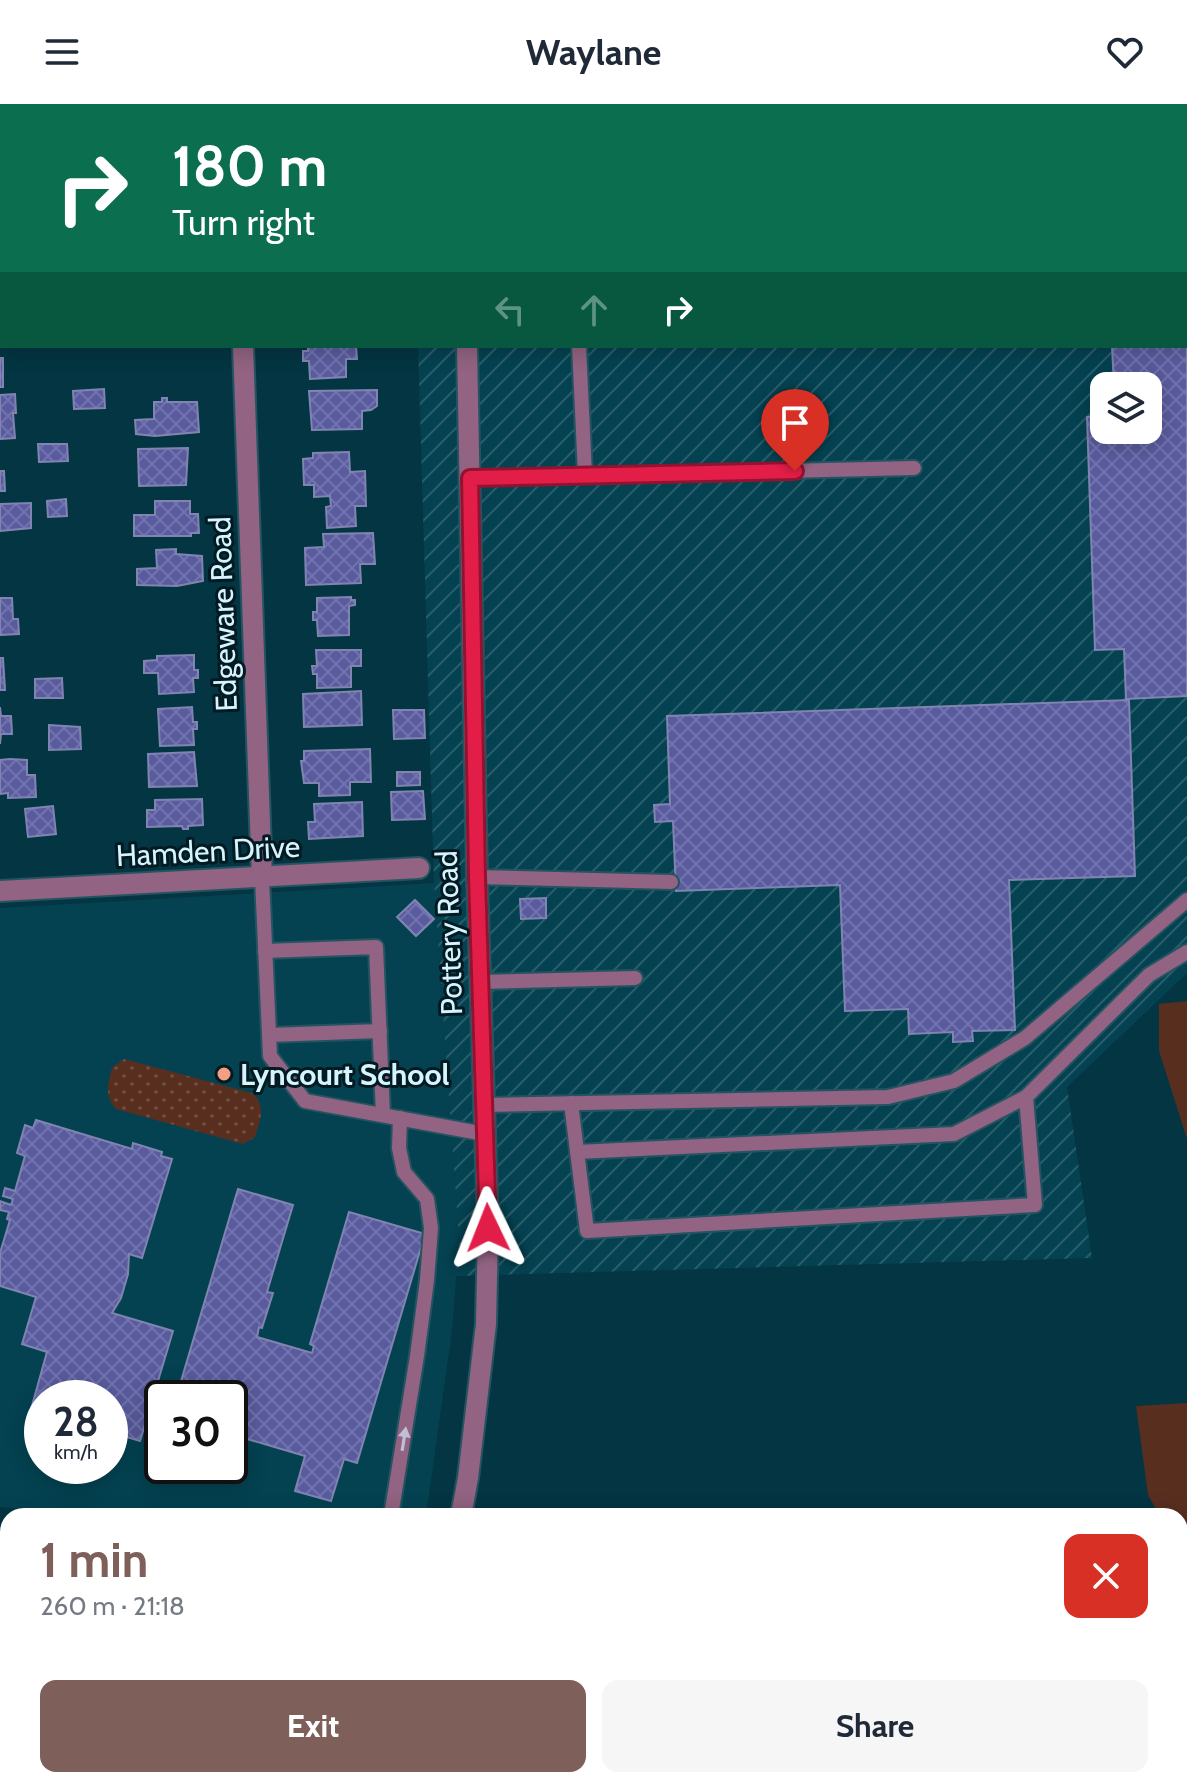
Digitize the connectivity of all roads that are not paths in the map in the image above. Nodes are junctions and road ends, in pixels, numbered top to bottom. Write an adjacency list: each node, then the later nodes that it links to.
1 (243, 348): 9 (street, Edgeware Road)
2 (467, 348): 6 (street, Pottery Road)
3 (579, 348): 5 (lane)
4 (914, 468): 5 (lane)
5 (585, 475): 6 (lane)
6 (470, 478): 8 (street, Pottery Road)
7 (419, 868): 9 (street, Hamden Drive)
8 (477, 877): 10 (lane); 16 (street, Pottery Road)
9 (262, 879): 11 (street, Hamden Drive); 13 (lane)
10 (671, 882)
11 (0, 891)
12 (1187, 900): 20 (lane)
13 (265, 951): 17 (lane); 18 (lane)
14 (1187, 952): 19 (lane)
15 (635, 978): 16 (lane)
16 (480, 982): 21 (street, Pottery Road)
17 (380, 1031): 18 (lane); 22 (lane)
18 (269, 1035): 22 (lane)
19 (1026, 1097): 25 (lane); 25 (lane)
20 (571, 1103): 21 (lane); 25 (lane)
21 (484, 1105): 24 (street, Pottery Road)
22 (383, 1115): 23 (lane)
23 (400, 1118): 24 (lane); 26 (lane, one-way to 23)
24 (485, 1134): 27 (street, Pottery Road)
25 (577, 1152)
26 (392, 1508)
27 (462, 1508)

